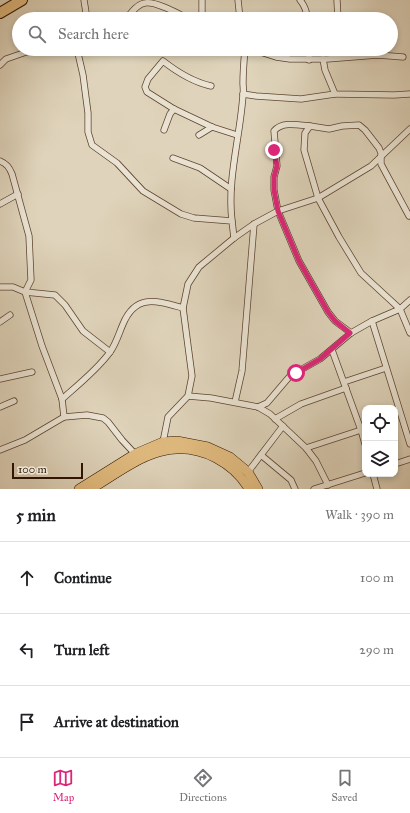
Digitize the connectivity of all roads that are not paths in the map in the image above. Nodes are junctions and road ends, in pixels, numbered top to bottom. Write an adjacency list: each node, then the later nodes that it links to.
1 (22, 0): 7 (highway)
2 (84, 0): 8 (street)
3 (202, 0): 11 (street)
4 (238, 0): 12 (street)
5 (300, 0): 13 (street)
6 (336, 0): 14 (street)
7 (12, 3): 15 (highway)
8 (86, 12)
9 (132, 12): 10 (street)
10 (173, 12)
11 (201, 12)
12 (239, 12)
13 (306, 12)
14 (337, 12)
15 (0, 13)
16 (15, 56): 26 (street)
17 (79, 56): 47 (street)
18 (244, 56): 28 (street)
19 (273, 56): 24 (street)
20 (309, 56): 24 (street)
21 (367, 56): 25 (street)
22 (390, 56): 23 (street)
23 (402, 57)
24 (309, 60): 25 (street)
25 (323, 60): 29 (street)
26 (0, 65)
27 (211, 86): 31 (street)
28 (243, 94): 29 (street); 37 (street)
29 (335, 94): 30 (street)
30 (410, 94)
31 (174, 109): 33 (street); 35 (street)
32 (310, 126): 38 (street); 43 (street); 45 (street)
33 (212, 127): 36 (street); 37 (street)
34 (410, 129): 38 (street)
35 (164, 130)
36 (199, 135)
37 (237, 135): 41 (street)
38 (381, 157): 43 (street); 46 (street)
39 (173, 158): 41 (street)
40 (0, 161): 42 (street)
41 (231, 188): 47 (street)
42 (18, 194): 44 (street); 51 (street)
43 (318, 198): 45 (street); 54 (street)
44 (0, 204)
45 (278, 211): 48 (street); 58 (street)
46 (409, 216)
47 (232, 222): 49 (street)
48 (254, 224): 49 (street); 69 (street)
49 (234, 238): 53 (street)
50 (0, 287): 51 (street)
51 (25, 292): 61 (street); 67 (street)
52 (410, 300): 54 (street)
53 (183, 308): 61 (street); 66 (street)
54 (400, 310): 56 (street); 59 (street)
55 (10, 314): 57 (street)
56 (372, 321): 58 (street); 62 (street)
57 (0, 322)
58 (350, 333): 60 (street)
59 (410, 333)
60 (332, 350): 65 (street); 71 (street)
61 (110, 352): 67 (street)
62 (386, 368): 65 (street); 78 (street)
63 (32, 372): 64 (street)
64 (0, 380)
65 (345, 385): 73 (street); 75 (street)
66 (188, 396): 69 (street); 77 (street)
67 (62, 400): 72 (street)
68 (14, 401): 70 (street)
69 (234, 402): 71 (street)
70 (0, 407)
71 (258, 407): 73 (street)
72 (64, 417): 80 (street); 82 (street)
73 (275, 419): 74 (street)
74 (283, 426): 79 (street); 83 (street)
75 (361, 430): 76 (street); 79 (street)
76 (364, 441)
77 (164, 442): 81 (main road); 82 (main road)
78 (410, 444)
79 (306, 448): 89 (street)
80 (0, 450)
81 (207, 450): 86 (main road); 91 (main road); 92 (main road)
82 (135, 454): 90 (main road)
83 (261, 455): 86 (street); 94 (street)
84 (410, 459): 85 (street)
85 (398, 463)
86 (248, 472): 93 (main road)
87 (362, 474): 89 (street)
88 (374, 477): 96 (street)
89 (328, 485): 95 (street)
90 (78, 489)
91 (91, 489)
92 (249, 489)
93 (258, 489)
94 (295, 489)
95 (314, 489)
96 (377, 489)

